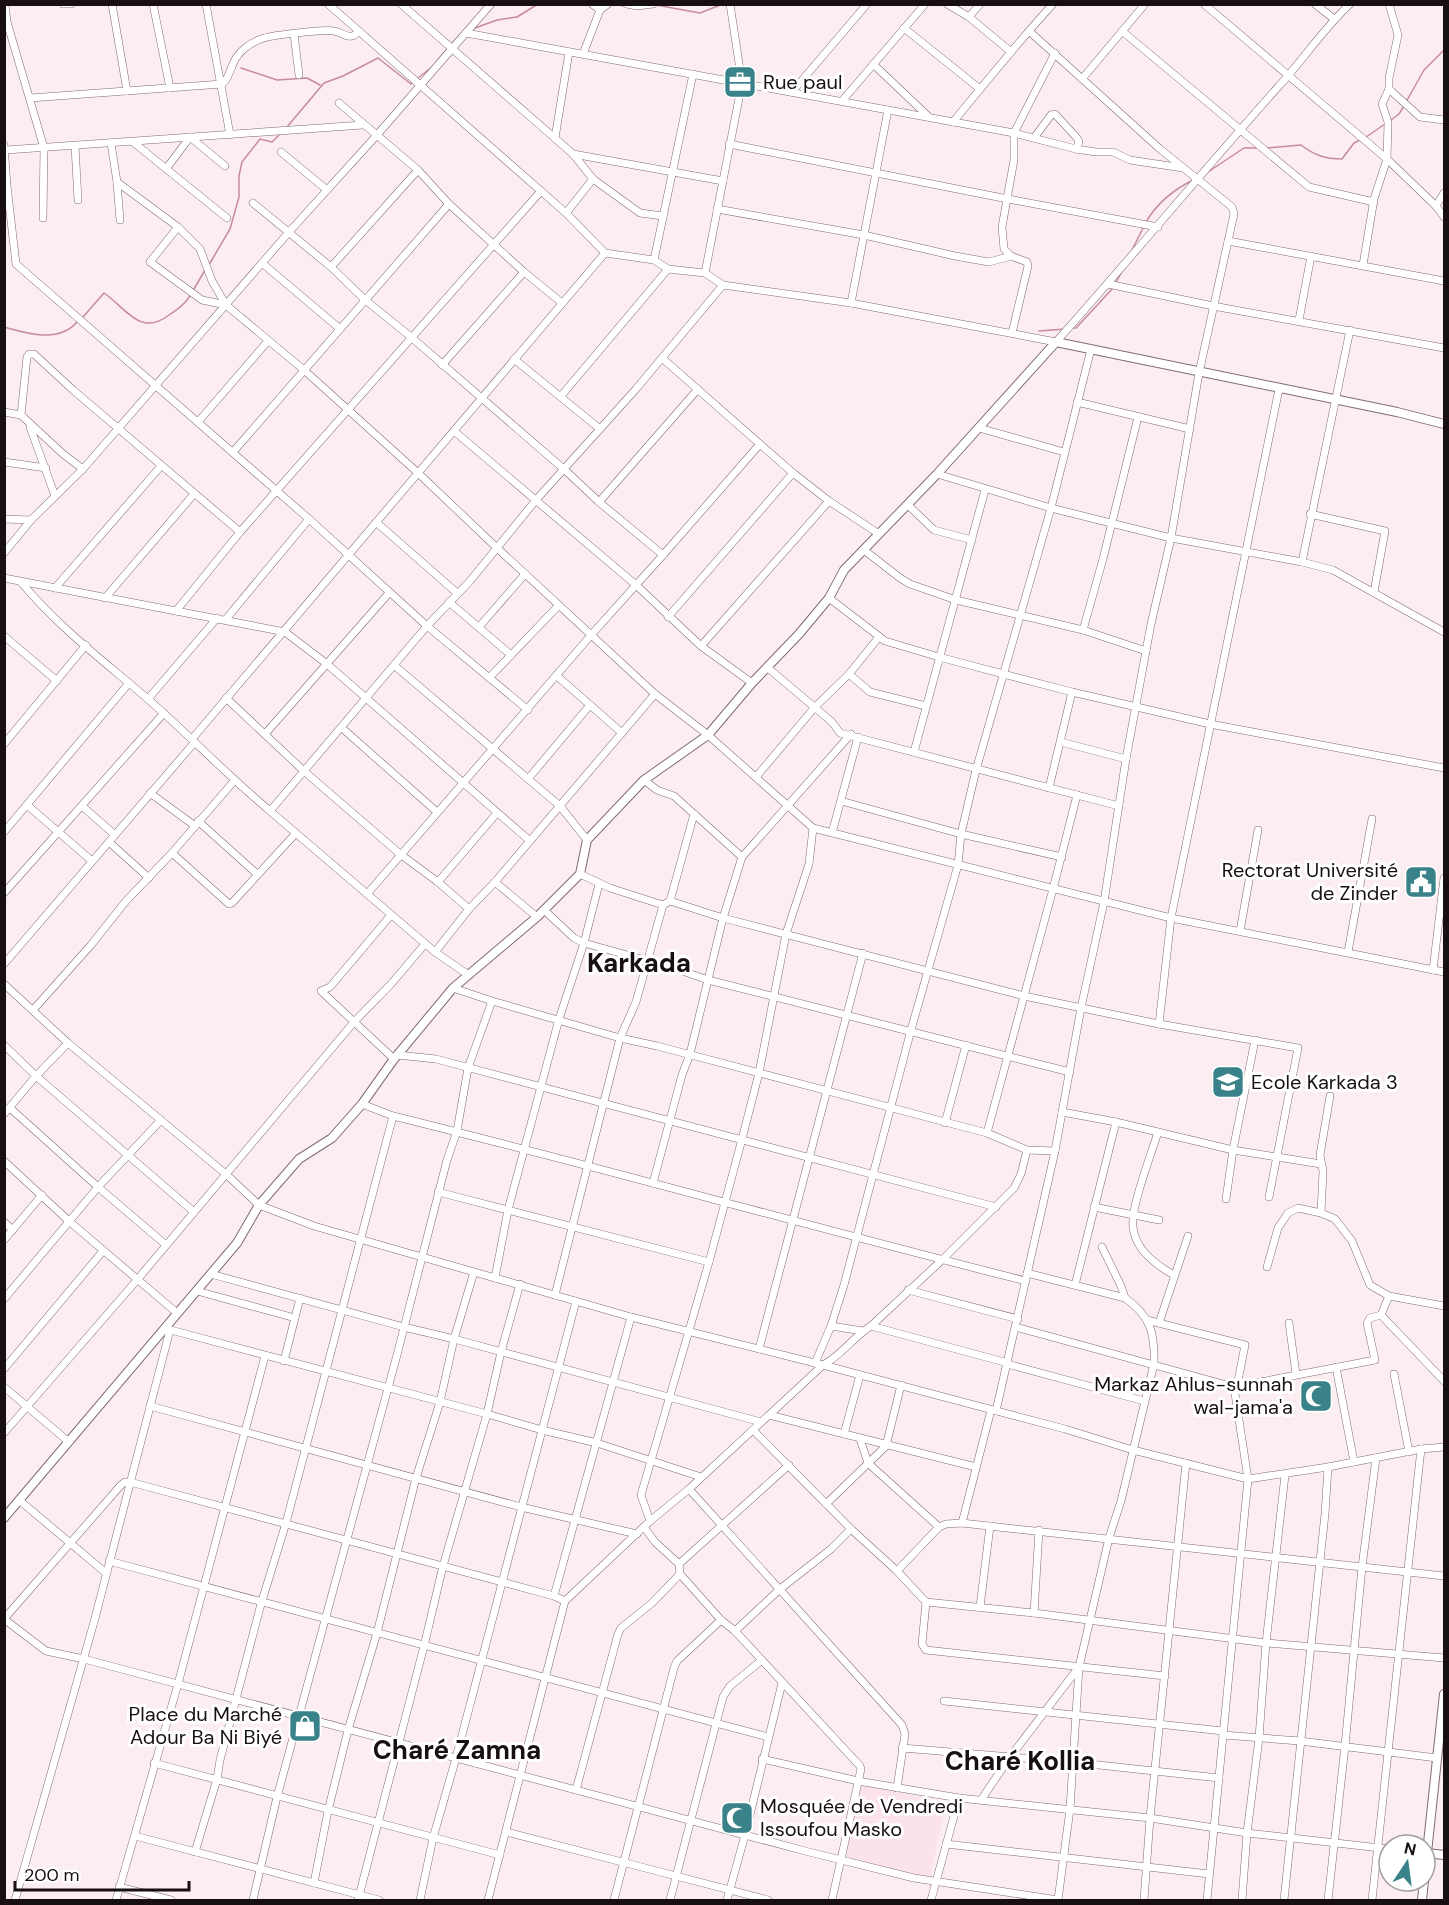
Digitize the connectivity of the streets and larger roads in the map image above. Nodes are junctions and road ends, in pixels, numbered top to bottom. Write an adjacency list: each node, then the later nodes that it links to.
1 (5, 4): 28 (street)
2 (63, 4): 3 (street)
3 (71, 4)
4 (112, 4): 51 (street)
5 (153, 4): 48 (street)
6 (206, 4): 46 (street)
7 (328, 4): 30 (street)
8 (401, 4): 35 (street)
9 (491, 4): 33 (street)
10 (592, 4): 25 (street)
11 (608, 4): 25 (street)
12 (627, 4): 13 (street)
13 (653, 4)
14 (730, 4): 45 (street)
15 (867, 4): 52 (street)
16 (925, 4): 29 (street)
17 (947, 4): 26 (street)
18 (980, 4): 26 (street)
19 (1053, 4): 31 (street)
20 (1145, 4): 32 (street)
21 (1204, 4): 43 (street)
22 (1315, 4): 27 (street)
23 (1350, 4): 27 (street)
24 (1389, 4): 50 (street)
25 (600, 10): 39 (street)
26 (969, 17): 36 (street)
27 (1334, 19): 43 (street)
28 (6, 23): 53 (street)
29 (904, 28): 40 (street); 49 (street)
30 (359, 31): 34 (street); 47 (street)
31 (1029, 31): 36 (street); 38 (street)
32 (1122, 31): 44 (street); 61 (street)
33 (466, 33): 35 (street); 37 (street)
34 (294, 34): 42 (street); 46 (street)
35 (453, 48): 47 (street); 66 (street)
36 (1010, 51): 49 (street)
37 (569, 52): 39 (street); 66 (street)
38 (1054, 53): 44 (street); 62 (street)
39 (583, 54): 41 (street)
40 (873, 64): 54 (street); 57 (street)
41 (693, 74): 45 (street); 82 (street)
42 (299, 75)
43 (1289, 76): 61 (street); 77 (street)
44 (1082, 79): 80 (street)
45 (742, 83): 52 (street); 70 (street)
46 (222, 84): 48 (street); 63 (street)
47 (421, 86): 64 (street); 90 (street)
48 (170, 88): 51 (street)
49 (980, 89): 59 (street)
50 (1389, 89): 58 (street); 77 (street)
51 (128, 91): 53 (street)
52 (792, 92): 54 (street)
53 (30, 98): 73 (street)
54 (842, 101): 56 (street)
55 (339, 103): 60 (street)
56 (888, 110): 57 (street); 83 (street)
57 (929, 117): 59 (street)
58 (1444, 120)
59 (953, 122): 62 (street)
60 (363, 125): 63 (street); 64 (street)
61 (1240, 130): 84 (street); 94 (street)
62 (1014, 133): 67 (street); 92 (street)
63 (230, 135): 65 (street)
64 (377, 135): 81 (street); 89 (street)
65 (190, 137): 68 (street); 78 (street); 79 (street)
66 (555, 138): 76 (street)
67 (1034, 138): 74 (street); 74 (street)
68 (133, 142): 69 (street); 79 (street)
69 (111, 143): 71 (street); 87 (street)
70 (729, 144): 83 (street); 86 (street)
71 (75, 146): 73 (street); 93 (street)
72 (5, 147): 73 (street); 88 (street)
73 (44, 148): 102 (street)
74 (1076, 149): 80 (street)
75 (281, 152): 89 (street)
76 (573, 154): 82 (street); 85 (street)
77 (1387, 159): 94 (street); 97 (street)
78 (225, 166)
79 (166, 169): 103 (street)
80 (1185, 169): 84 (street)
81 (418, 170): 96 (street); 117 (street)
82 (672, 172): 86 (street); 100 (street)
83 (875, 172): 92 (street); 108 (street)
84 (1197, 177): 106 (street); 109 (street)
85 (593, 179): 99 (street); 100 (street)
86 (723, 181): 98 (street)
87 (117, 182): 104 (street); 105 (street)
88 (6, 186): 143 (street)
89 (327, 190): 107 (street)
90 (541, 190): 99 (street); 110 (street)
91 (1444, 193): 97 (street)
92 (1008, 199): 106 (street); 112 (street)
93 (78, 200)
94 (1374, 202): 116 (street)
95 (253, 203): 107 (street)
96 (449, 204): 110 (street); 124 (street)
97 (1436, 206): 101 (street)
98 (717, 209): 108 (street); 120 (street)
99 (566, 213): 111 (street)
100 (663, 216): 114 (street)
101 (1444, 217)
102 (43, 218)
103 (227, 218)
104 (120, 220)
105 (178, 227): 127 (street); 127 (street)
106 (1158, 227): 122 (street)
107 (289, 232): 115 (street); 117 (street)
108 (864, 235): 112 (street); 126 (street)
109 (1228, 241): 113 (street); 128 (street)
110 (492, 243): 119 (street); 133 (street)
111 (605, 253): 114 (street); 125 (street)
112 (1011, 256): 132 (street)
113 (1311, 256): 116 (street); 129 (street)
114 (654, 260): 118 (street)
115 (262, 263): 127 (street); 130 (street)
116 (1363, 266): 121 (street)
117 (331, 267): 124 (street)
118 (668, 269): 120 (street); 146 (street)
119 (524, 272): 125 (street); 140 (street)
120 (705, 273): 123 (street)
121 (1444, 280)
122 (1108, 284): 128 (street); 135 (street)
123 (723, 285): 126 (street); 139 (street)
124 (364, 299): 130 (street); 133 (street)
125 (562, 303): 138 (street)
126 (851, 303): 132 (street)
127 (226, 305): 134 (street); 143 (street)
128 (1214, 306): 129 (street); 142 (street)
129 (1299, 320): 131 (street)
130 (339, 328): 141 (street)
131 (1350, 330): 136 (street); 148 (street)
132 (1012, 333): 135 (street)
133 (411, 337): 140 (street); 150 (street)
134 (268, 341): 141 (street); 154 (street)
135 (1056, 342): 137 (street); 159 (street)
136 (1444, 348)
137 (1091, 349): 142 (street); 149 (street)
138 (514, 358): 146 (street); 147 (street)
139 (662, 358): 144 (street); 158 (street)
140 (441, 365): 147 (street)
141 (304, 370): 150 (street); 164 (street)
142 (1199, 373): 145 (street); 160 (street)
143 (155, 385): 154 (street); 157 (street)
144 (698, 389): 162 (street); 179 (street)
145 (1279, 389): 148 (street); 194 (street)
146 (561, 396): 158 (street)
147 (482, 398): 161 (street); 169 (street)
148 (1334, 400): 156 (street); 182 (street)
149 (1077, 402): 153 (street); 163 (street)
150 (347, 409): 170 (street); 173 (street)
151 (4, 412): 152 (street)
152 (21, 415): 155 (street); 157 (street)
153 (1138, 417): 160 (street); 187 (street)
154 (198, 422): 164 (street)
155 (29, 424): 167 (street); 168 (street)
156 (1444, 424)
157 (117, 428): 166 (street); 168 (street)
158 (600, 429): 169 (street)
159 (979, 429): 163 (street); 172 (street)
160 (1190, 429): 190 (street)
161 (454, 431): 170 (street); 177 (street)
162 (760, 444): 171 (street); 197 (street)
163 (1064, 452): 181 (street)
164 (233, 453): 173 (street)
165 (4, 462): 167 (street)
166 (161, 466): 175 (street); 203 (street)
167 (46, 468): 176 (street)
168 (83, 469): 176 (street)
169 (565, 470): 177 (street); 179 (street)
170 (417, 472): 186 (street); 192 (street)
171 (794, 473): 178 (street); 214 (street)
172 (937, 474): 174 (street); 180 (street)
173 (276, 490): 184 (street); 188 (street)
174 (985, 490): 181 (street); 191 (street)
175 (194, 494): 188 (street); 207 (street)
176 (55, 496): 185 (street)
177 (536, 500): 192 (street); 202 (street)
178 (829, 501): 189 (street); 226 (street)
179 (599, 502): 197 (street)
180 (908, 505): 189 (street); 191 (street)
181 (1051, 508): 187 (street); 213 (street)
182 (1310, 514): 198 (street); 204 (street)
183 (4, 519): 185 (street)
184 (309, 519): 196 (street); 216 (street)
185 (31, 520): 195 (street)
186 (376, 522): 196 (street); 206 (street)
187 (1112, 522): 190 (street); 219 (street)
188 (240, 532): 212 (street)
189 (879, 534): 193 (street)
190 (1171, 538): 194 (street); 227 (street)
191 (972, 540): 209 (street)
192 (496, 547): 199 (street); 206 (street)
193 (864, 549): 208 (street); 209 (street)
194 (1246, 552): 198 (street); 251 (street)
195 (4, 553)
196 (348, 555): 205 (street); 220 (street)
197 (663, 555): 202 (street)
198 (1302, 562): 204 (street)
199 (525, 574): 211 (street); 218 (street)
200 (4, 578): 201 (street)
201 (21, 581): 203 (street); 225 (street)
202 (636, 585): 214 (street); 222 (street)
203 (55, 588): 207 (street)
204 (1374, 592): 221 (street)
205 (389, 593): 217 (street); 230 (street)
206 (457, 593): 210 (street)
207 (105, 598): 212 (street)
208 (829, 598): 224 (street); 232 (street)
209 (956, 600): 213 (street); 229 (street)
210 (449, 602): 217 (street); 218 (street)
211 (559, 605): 222 (street); 228 (street)
212 (176, 610): 215 (street)
213 (1021, 615): 219 (street); 234 (street)
214 (668, 617): 226 (street)
215 (217, 618): 216 (street); 243 (street)
216 (226, 619): 220 (street)
217 (427, 626): 231 (street); 236 (street)
218 (479, 627): 228 (street)
219 (1083, 630): 227 (street)
220 (285, 632): 230 (street); 242 (street)
221 (1444, 632)
222 (592, 634): 235 (street); 241 (street)
223 (4, 636): 237 (street)
224 (879, 637): 229 (street); 233 (street)
225 (86, 645): 237 (street); 239 (street)
226 (701, 646): 238 (street)
227 (1146, 651): 248 (street)
228 (510, 655): 236 (street)
229 (939, 657): 234 (street); 246 (street)
230 (327, 664): 244 (street); 254 (street)
231 (395, 666): 244 (street); 260 (street)
232 (768, 668): 238 (street); 247 (street)
233 (849, 674): 246 (street); 247 (street)
234 (1005, 675): 240 (street); 264 (street)
235 (557, 676): 245 (street); 249 (street)
236 (489, 678): 249 (street)
237 (57, 681): 259 (street)
238 (752, 682): 255 (street)
239 (129, 683): 243 (street); 275 (street)
240 (1072, 692): 248 (street); 258 (street)
241 (656, 694): 253 (street); 255 (street)
242 (226, 698): 254 (street); 257 (street)
243 (148, 699): 250 (street)
244 (367, 699): 252 (street); 270 (street)
245 (590, 705): 253 (street); 267 (street)
246 (926, 706): 261 (street)
247 (815, 707): 256 (street); 266 (street)
248 (1136, 707): 251 (street); 262 (street)
249 (528, 710): 260 (street)
250 (164, 713): 257 (street); 277 (street)
251 (1210, 724): 263 (street); 320 (street)
252 (342, 728): 265 (street); 281 (street)
253 (622, 733): 278 (street)
254 (265, 734): 265 (street)
255 (708, 735): 266 (street); 268 (street)
256 (855, 736): 261 (street); 274 (street); 276 (street)
257 (193, 741): 269 (street); 272 (street)
258 (1061, 742): 262 (street); 271 (street)
259 (4, 744)
260 (492, 749): 267 (street); 270 (street)
261 (914, 752): 264 (street)
262 (1126, 759): 279 (street)
263 (1444, 768)
264 (976, 770): 271 (street); 292 (street)
265 (305, 772): 280 (street); 298 (street)
266 (756, 777): 276 (street)
267 (528, 779): 278 (street)
268 (644, 780): 283 (street); 294 (street)
269 (234, 781): 280 (street); 285 (street)
270 (463, 783): 281 (street); 282 (street)
271 (1049, 788): 273 (street)
272 (150, 793): 285 (street); 293 (street)
273 (1077, 795): 279 (street); 300 (street)
274 (841, 801): 290 (street); 292 (street)
275 (27, 805): 288 (street); 289 (street)
276 (787, 805): 286 (street); 299 (street)
277 (82, 806): 289 (street); 293 (street)
278 (560, 806): 294 (street); 295 (street)
279 (1119, 806): 313 (street)
280 (270, 812): 291 (street)
281 (437, 812): 298 (street)
282 (497, 813): 295 (street); 307 (street)
283 (694, 814): 299 (street); 314 (street)
284 (1372, 819): 326 (street)
285 (197, 824): 297 (street); 303 (street)
286 (813, 828): 290 (street); 322 (street)
287 (1258, 830): 321 (street)
288 (4, 832)
289 (60, 832): 301 (street); 311 (street)
290 (832, 832): 302 (street)
291 (296, 833): 303 (street); 312 (street)
292 (961, 834): 300 (street); 302 (street)
293 (115, 835): 296 (street)
294 (587, 840): 304 (street)
295 (530, 841): 308 (street)
296 (109, 842): 301 (street); 305 (street)
297 (172, 853): 303 (street); 305 (street)
298 (400, 854): 307 (street); 312 (street)
299 (742, 856): 319 (street)
300 (1062, 857): 310 (street)
301 (92, 861): 329 (street)
302 (958, 865): 310 (street); 330 (street)
303 (257, 874)
304 (580, 874): 309 (street); 316 (street)
305 (149, 878): 341 (street)
306 (1444, 878): 331 (street)
307 (438, 882): 315 (street)
308 (495, 882): 315 (street); 318 (street)
309 (598, 884): 314 (street); 323 (street)
310 (1053, 890): 313 (street); 338 (street)
311 (4, 893)
312 (367, 894): 317 (street)
313 (1104, 902): 320 (street); 340 (street)
314 (666, 903): 319 (street); 328 (street)
315 (469, 909): 325 (street)
316 (544, 910): 318 (street); 323 (street)
317 (391, 915): 324 (street); 344 (street)
318 (537, 917): 333 (street)
319 (723, 918): 322 (street); 334 (street)
320 (1172, 918): 321 (street); 345 (street)
321 (1240, 931): 326 (street)
322 (786, 934): 327 (street); 337 (street)
323 (584, 943): 328 (street); 343 (street)
324 (425, 944): 325 (street); 344 (street)
325 (435, 952): 333 (street)
326 (1347, 952): 331 (street)
327 (863, 953): 330 (street); 342 (street)
328 (647, 961): 334 (street); 347 (street)
329 (4, 964)
330 (928, 970): 338 (street); 346 (street)
331 (1433, 970): 332 (street)
332 (1444, 972)
333 (467, 974): 336 (street)
334 (708, 980): 337 (street); 352 (street)
335 (4, 984): 341 (street)
336 (453, 988): 339 (street); 353 (street)
337 (774, 996): 342 (street); 357 (street)
338 (1024, 996): 340 (street); 354 (street)
339 (492, 1001): 343 (street); 355 (street)
340 (1081, 1008): 345 (street); 356 (street)
341 (33, 1010): 349 (street)
342 (847, 1014): 346 (street); 360 (street)
343 (559, 1019): 347 (street); 359 (street)
344 (354, 1022): 353 (street); 387 (street)
345 (1160, 1024): 348 (street)
346 (911, 1030): 350 (street); 365 (street)
347 (620, 1038): 352 (street); 363 (street)
348 (1255, 1040): 379 (street); 382 (street)
349 (68, 1043): 358 (street); 369 (street)
350 (966, 1045): 354 (street); 372 (street)
351 (4, 1046): 358 (street)
352 (690, 1054): 357 (street); 370 (street)
353 (396, 1057): 355 (street); 362 (street)
354 (1008, 1057): 356 (street); 375 (street)
355 (468, 1068): 359 (street); 373 (street)
356 (1070, 1072): 366 (street)
357 (759, 1074): 360 (street); 376 (street)
358 (36, 1076): 364 (street); 381 (street)
359 (541, 1088): 363 (street); 377 (street)
360 (826, 1091): 365 (street); 383 (street)
361 (1330, 1096): 385 (street)
362 (362, 1104): 368 (street); 396 (street)
363 (604, 1104): 370 (street); 386 (street)
364 (10, 1108): 367 (street); 390 (street)
365 (891, 1108): 372 (street); 388 (street)
366 (1062, 1112): 371 (street); 380 (street)
367 (4, 1114)
368 (393, 1116): 373 (street); 412 (street)
369 (161, 1120): 381 (street); 387 (street)
370 (670, 1120): 376 (street); 389 (street)
371 (1116, 1122): 374 (street); 398 (street)
372 (945, 1123): 375 (street)
373 (457, 1131): 377 (street); 391 (street)
374 (1158, 1132): 379 (street); 402 (street)
375 (987, 1133): 378 (street)
376 (742, 1139): 383 (street); 395 (street)
377 (525, 1149): 386 (street); 399 (street)
378 (1027, 1150): 380 (street); 397 (street)
379 (1233, 1150): 382 (street); 394 (street)
380 (1055, 1151): 423 (street)
381 (126, 1155): 390 (street); 400 (street)
382 (1277, 1157): 385 (street); 393 (street)
383 (809, 1158): 388 (street); 403 (street)
384 (4, 1161): 392 (street)
385 (1321, 1164): 401 (street)
386 (589, 1165): 389 (street); 407 (street)
387 (226, 1175): 396 (street); 400 (street)
388 (873, 1175): 397 (street); 410 (street)
389 (653, 1183): 395 (street)
390 (98, 1187): 406 (street); 413 (street)
391 (438, 1192): 399 (street); 416 (street)
392 (42, 1195): 406 (street); 408 (street)
393 (1269, 1197)
394 (1226, 1199)
395 (725, 1202): 403 (street); 418 (street)
396 (259, 1205): 412 (street); 421 (street)
397 (996, 1207): 417 (street)
398 (1094, 1207): 402 (street); 427 (street)
399 (508, 1210): 407 (street); 424 (street)
400 (194, 1212): 413 (street)
401 (1321, 1213): 419 (street); 431 (street)
402 (1134, 1214): 404 (street); 422 (street)
403 (793, 1219): 410 (street); 454 (street)
404 (1159, 1220)
405 (4, 1222): 408 (street)
406 (70, 1222): 415 (street); 434 (street)
407 (573, 1227): 418 (street); 430 (street)
408 (13, 1230): 411 (street)
409 (1188, 1236): 422 (street)
410 (857, 1237): 417 (street); 446 (street)
411 (4, 1239)
412 (359, 1240): 416 (street); 437 (street)
413 (166, 1245): 425 (street)
414 (1102, 1247): 433 (street)
415 (103, 1251): 425 (street); 463 (street)
416 (421, 1257): 420 (street); 448 (street)
417 (942, 1260): 423 (street); 428 (street)
418 (709, 1262): 451 (street)
419 (1267, 1267)
420 (474, 1272): 424 (street); 453 (street)
421 (211, 1274): 429 (street); 432 (street)
422 (1174, 1275): 444 (street)
423 (1026, 1277): 427 (street); 442 (street)
424 (495, 1278): 426 (street)
425 (137, 1280): 438 (street); 478 (street)
426 (520, 1284): 430 (street); 455 (street)
427 (1075, 1285): 433 (street)
428 (908, 1290): 442 (street); 447 (street)
429 (197, 1291): 438 (street); 441 (street)
430 (555, 1296): 435 (street)
431 (1389, 1296): 436 (street); 439 (street)
432 (300, 1298): 437 (street); 441 (street)
433 (1125, 1298): 443 (street)
434 (4, 1299)
435 (576, 1301): 440 (street); 461 (street)
436 (1444, 1306)
437 (342, 1310): 448 (street); 464 (street)
438 (177, 1313): 450 (street)
439 (1381, 1315): 462 (street); 468 (street)
440 (631, 1317): 451 (street); 469 (street)
441 (295, 1318): 457 (street)
442 (1018, 1319): 449 (street)
443 (1147, 1320): 444 (street); 460 (street)
444 (1159, 1323): 472 (street)
445 (1289, 1323): 466 (street)
446 (831, 1326): 452 (street); 458 (street)
447 (871, 1326): 452 (street); 459 (street)
448 (404, 1327): 453 (street); 473 (street)
449 (1016, 1327): 459 (street); 460 (street)
450 (167, 1330): 456 (street); 477 (street); 489 (street)
451 (688, 1331): 454 (street); 474 (street)
452 (863, 1331): 458 (street)
453 (454, 1339): 455 (street); 476 (street)
454 (759, 1349): 458 (street)
455 (501, 1352): 461 (street); 480 (street)
456 (265, 1356): 457 (street); 485 (street)
457 (284, 1361): 464 (street)
458 (819, 1364): 465 (street); 481 (street)
459 (1008, 1364): 475 (street); 479 (street)
460 (1154, 1364): 472 (street); 475 (street)
461 (559, 1367): 469 (street); 484 (street)
462 (1336, 1367): 466 (street); 499 (street)
463 (4, 1369)
464 (327, 1372): 473 (street); 493 (street)
465 (860, 1374): 470 (street); 487 (street)
466 (1296, 1374): 472 (street)
467 (1394, 1374): 496 (street)
468 (1444, 1381)
469 (614, 1382): 474 (street); 490 (street)
470 (901, 1385): 479 (street); 491 (street)
471 (4, 1387): 478 (street)
472 (1234, 1387): 509 (street)
473 (388, 1388): 476 (street); 502 (street)
474 (669, 1398): 482 (street); 498 (street)
475 (1144, 1401): 495 (street)
476 (440, 1402): 480 (street); 508 (street)
477 (150, 1406): 485 (street); 510 (street)
478 (27, 1407): 486 (street); 489 (street)
479 (993, 1410): 495 (street); 504 (street)
480 (487, 1414): 484 (street); 512 (street)
481 (769, 1415): 482 (street); 487 (street)
482 (761, 1422): 483 (street)
483 (753, 1430): 503 (street); 507 (street)
484 (542, 1431): 490 (street); 516 (street)
485 (245, 1432): 493 (street); 515 (street)
486 (4, 1433)
487 (844, 1434): 488 (street)
488 (860, 1439): 491 (street); 500 (street)
489 (69, 1442): 513 (street)
490 (597, 1443): 498 (street); 518 (street)
491 (886, 1446): 500 (street); 504 (street)
492 (1444, 1447): 494 (street)
493 (306, 1449): 502 (street); 520 (street)
494 (1421, 1449): 496 (street); 542 (street)
495 (1133, 1450): 501 (street); 529 (street)
496 (1409, 1452): 497 (street)
497 (1376, 1458): 499 (street); 540 (street)
498 (650, 1460): 507 (street); 519 (street)
499 (1354, 1462): 505 (street)
500 (868, 1463): 514 (street); 525 (street)
501 (1186, 1463): 509 (street); 532 (street)
502 (368, 1465): 508 (street); 530 (street)
503 (789, 1465): 514 (street); 522 (street)
504 (976, 1467): 521 (street)
505 (1328, 1467): 506 (street); 537 (street)
506 (1285, 1475): 509 (street); 535 (street)
507 (701, 1477): 511 (street)
508 (416, 1478): 512 (street); 533 (street)
509 (1248, 1479): 534 (street)
510 (130, 1482): 515 (street); 531 (street); 536 (street)
511 (689, 1489): 519 (street); 522 (street)
512 (464, 1491): 516 (street); 539 (street)
513 (20, 1500): 517 (street); 531 (street)
514 (826, 1504): 526 (street)
515 (225, 1507): 520 (street); 547 (street)
516 (521, 1507): 518 (street); 546 (street)
517 (4, 1518)
518 (574, 1521): 528 (street); 549 (street)
519 (650, 1521): 524 (street)
520 (286, 1523): 530 (street); 552 (street)
521 (962, 1523): 523 (street); 525 (street)
522 (722, 1525): 538 (street); 548 (street)
523 (990, 1526): 527 (street); 553 (street)
524 (644, 1527): 528 (street); 538 (street)
525 (939, 1527): 541 (street)
526 (851, 1529): 541 (street); 548 (street)
527 (1039, 1530): 529 (street); 554 (street)
528 (637, 1534): 550 (street)
529 (1109, 1538): 532 (street); 558 (street)
530 (348, 1540): 533 (street); 556 (street)
531 (69, 1544): 543 (street); 555 (street)
532 (1178, 1546): 534 (street); 559 (street)
533 (397, 1553): 539 (street); 561 (street)
534 (1241, 1554): 535 (street); 562 (street)
535 (1275, 1558): 537 (street); 563 (street)
536 (109, 1561): 543 (street); 547 (street)
537 (1319, 1562): 540 (street); 565 (street)
538 (679, 1564): 544 (street)
539 (443, 1566): 546 (street); 564 (street)
540 (1362, 1567): 542 (street); 566 (street)
541 (897, 1571): 551 (street)
542 (1406, 1572): 545 (street); 567 (street)
543 (106, 1573): 569 (street)
544 (680, 1574): 557 (street); 577 (street)
545 (1444, 1576)
546 (501, 1582): 549 (street); 571 (street)
547 (204, 1587): 552 (street); 576 (street)
548 (780, 1589): 560 (street); 594 (street)
549 (554, 1596): 550 (street)
550 (565, 1601): 574 (street)
551 (926, 1602): 553 (street); 572 (street)
552 (261, 1604): 556 (street); 579 (street)
553 (980, 1607): 554 (street)
554 (1034, 1613): 558 (street)
555 (4, 1619): 569 (street)
556 (327, 1620): 561 (street); 584 (street)
557 (721, 1620): 560 (street); 581 (street)
558 (1089, 1620): 559 (street); 572 (street)
559 (1170, 1630): 562 (street); 573 (street)
560 (735, 1631): 570 (street)
561 (377, 1633): 564 (street); 587 (street)
562 (1233, 1638): 563 (street); 588 (street)
563 (1266, 1643): 565 (street); 590 (street)
564 (424, 1646): 571 (street); 592 (street)
565 (1310, 1647): 566 (street); 591 (street)
566 (1356, 1649): 567 (street); 593 (street)
567 (1397, 1653): 568 (street); 595 (street)
568 (1444, 1658)
569 (84, 1659): 576 (street); 643 (street)
570 (762, 1660): 575 (street); 585 (street)
571 (480, 1662): 574 (street); 597 (street)
572 (1079, 1667): 573 (street); 582 (street); 583 (street)
573 (1165, 1676): 586 (street)
574 (545, 1678): 577 (street); 603 (street)
575 (782, 1683): 589 (street); 606 (street)
576 (178, 1684): 579 (street); 601 (street)
577 (602, 1693): 581 (street); 608 (street)
578 (1444, 1694): 598 (street)
579 (237, 1700): 584 (street); 605 (street)
580 (944, 1701): 582 (street)
581 (662, 1709): 585 (street); 612 (street)
582 (1044, 1712): 583 (street); 596 (street)
583 (1076, 1716): 586 (street); 600 (street)
584 (300, 1717): 587 (street); 609 (street)
585 (716, 1723): 589 (street); 617 (street)
586 (1159, 1724): 588 (street); 602 (street)
587 (348, 1730): 592 (street); 614 (street)
588 (1223, 1733): 590 (street); 604 (street)
589 (768, 1737): 599 (street)
590 (1258, 1738): 591 (street); 620 (street)
591 (1300, 1741): 593 (street); 624 (street)
592 (398, 1743): 597 (street); 616 (street)
593 (1345, 1746): 595 (street); 626 (street)
594 (902, 1748): 596 (street); 607 (street)
595 (1387, 1752): 598 (street); 628 (street)
596 (1010, 1757): 600 (street); 611 (street)
597 (456, 1758): 603 (street); 625 (street)
598 (1437, 1758): 621 (street)
599 (762, 1759): 606 (street); 622 (street)
600 (1071, 1762): 602 (street); 613 (street)
601 (154, 1763): 605 (street); 623 (street)
602 (1155, 1772): 604 (street); 615 (street)
603 (520, 1775): 608 (street); 619 (street)
604 (1219, 1778): 618 (street)
605 (217, 1779): 609 (street); 629 (street)
606 (858, 1781): 607 (street); 632 (street)
607 (897, 1788): 610 (street)
608 (576, 1790): 612 (street)
609 (277, 1797): 614 (street); 635 (street)
610 (959, 1798): 611 (street); 627 (street)
611 (981, 1800): 613 (street)
612 (639, 1806): 617 (street); 633 (street)
613 (1070, 1809): 615 (street); 631 (street)
614 (328, 1811): 616 (street); 639 (street)
615 (1150, 1818): 618 (street); 634 (street)
616 (378, 1821): 625 (street); 642 (street)
617 (691, 1821): 622 (street); 637 (street)
618 (1214, 1828): 620 (street); 636 (street)
619 (507, 1832): 630 (street); 633 (street)
620 (1247, 1833): 624 (street); 659 (street)
621 (1428, 1833)
622 (745, 1835): 632 (street); 641 (street)
623 (135, 1836): 629 (street); 640 (street)
624 (1290, 1838): 626 (street); 660 (street)
625 (433, 1839): 630 (street); 648 (street)
626 (1333, 1843): 628 (street); 661 (street)
627 (946, 1844): 631 (street); 638 (street)
628 (1376, 1848): 662 (street)
629 (195, 1852): 635 (street)
630 (500, 1856): 649 (street)
631 (1064, 1856): 634 (street); 656 (street)
632 (841, 1860): 638 (street); 654 (street)
633 (625, 1862): 637 (street); 650 (street)
634 (1147, 1867): 636 (street); 657 (street)
635 (260, 1869): 639 (street); 646 (street)
636 (1209, 1874): 658 (street)
637 (676, 1878): 641 (street); 651 (street)
638 (936, 1882): 655 (street); 656 (street)
639 (314, 1883): 642 (street)
640 (119, 1887): 644 (street); 645 (street)
641 (729, 1890): 652 (street); 653 (street)
642 (358, 1898): 647 (street)
643 (15, 1900)
644 (116, 1900)
645 (171, 1900)
646 (253, 1900)
647 (379, 1900)
648 (420, 1900)
649 (488, 1900)
650 (614, 1900)
651 (669, 1900)
652 (727, 1900)
653 (768, 1900)
654 (832, 1900)
655 (931, 1900)
656 (1058, 1900)
657 (1144, 1900)
658 (1207, 1900)
659 (1242, 1900)
660 (1284, 1900)
661 (1328, 1900)
662 (1372, 1900)

